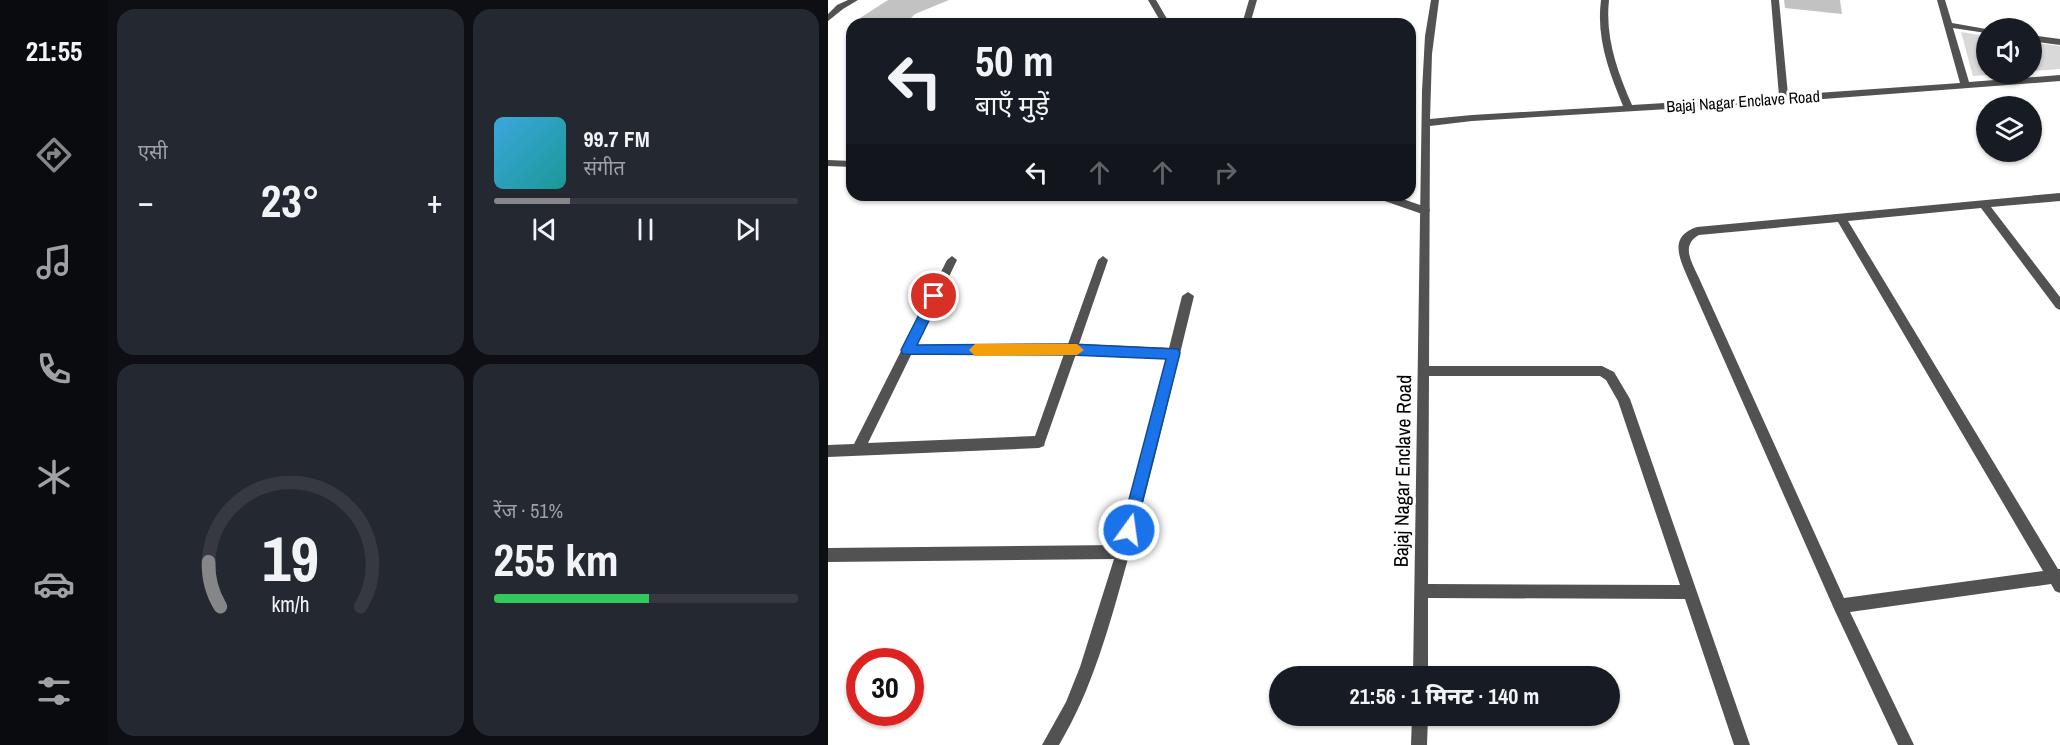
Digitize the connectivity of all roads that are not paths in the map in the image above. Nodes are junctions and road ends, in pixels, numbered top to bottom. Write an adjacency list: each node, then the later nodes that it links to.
1 (854, 0): 8 (street)
2 (1152, 0): 9 (street)
3 (1253, 0): 10 (street)
4 (1435, 0): 19 (street, Bajaj Nagar Enclave Road)
5 (1605, 0): 18 (street)
6 (1775, 0): 17 (street)
7 (1941, 0): 11 (street)
8 (828, 18)
9 (1162, 18)
10 (1248, 18)
11 (1948, 25): 12 (street); 16 (street)
12 (1976, 29)
13 (2042, 40): 14 (street)
14 (2060, 42)
15 (2060, 78): 16 (street, Bajaj Nagar Enclave Road)
16 (1965, 85): 17 (street, Bajaj Nagar Enclave Road)
17 (1784, 99): 18 (street, Bajaj Nagar Enclave Road)
18 (1629, 109): 19 (street, Bajaj Nagar Enclave Road)
19 (1426, 123): 25 (street, Bajaj Nagar Enclave Road)
20 (828, 164): 21 (street)
21 (846, 164)
22 (2060, 197): 24 (street)
23 (1397, 201): 25 (street)
24 (1983, 204): 26 (street); 30 (street)
25 (1425, 211): 34 (street, Bajaj Nagar Enclave Road)
26 (1841, 217): 39 (street); 42 (street)
27 (952, 260): 31 (street)
28 (1103, 260): 32 (street)
29 (1188, 296): 33 (street)
30 (2060, 305)
31 (907, 350): 32 (street); 35 (street)
32 (1071, 350): 33 (street); 35 (street)
33 (1174, 353): 37 (street)
34 (1425, 371): 40 (street, Bajaj Nagar Enclave Road); 41 (street)
35 (858, 450): 36 (street)
36 (828, 451)
37 (1123, 552): 38 (street); 45 (street)
38 (828, 555)
39 (2058, 580): 42 (street)
40 (1421, 591): 41 (street); 43 (street, Bajaj Nagar Enclave Road)
41 (1690, 592): 47 (street)
42 (1840, 606): 48 (street)
43 (1420, 666)
44 (1420, 726): 46 (street)
45 (1050, 745)
46 (1419, 745)
47 (1742, 745)
48 (1906, 745)

